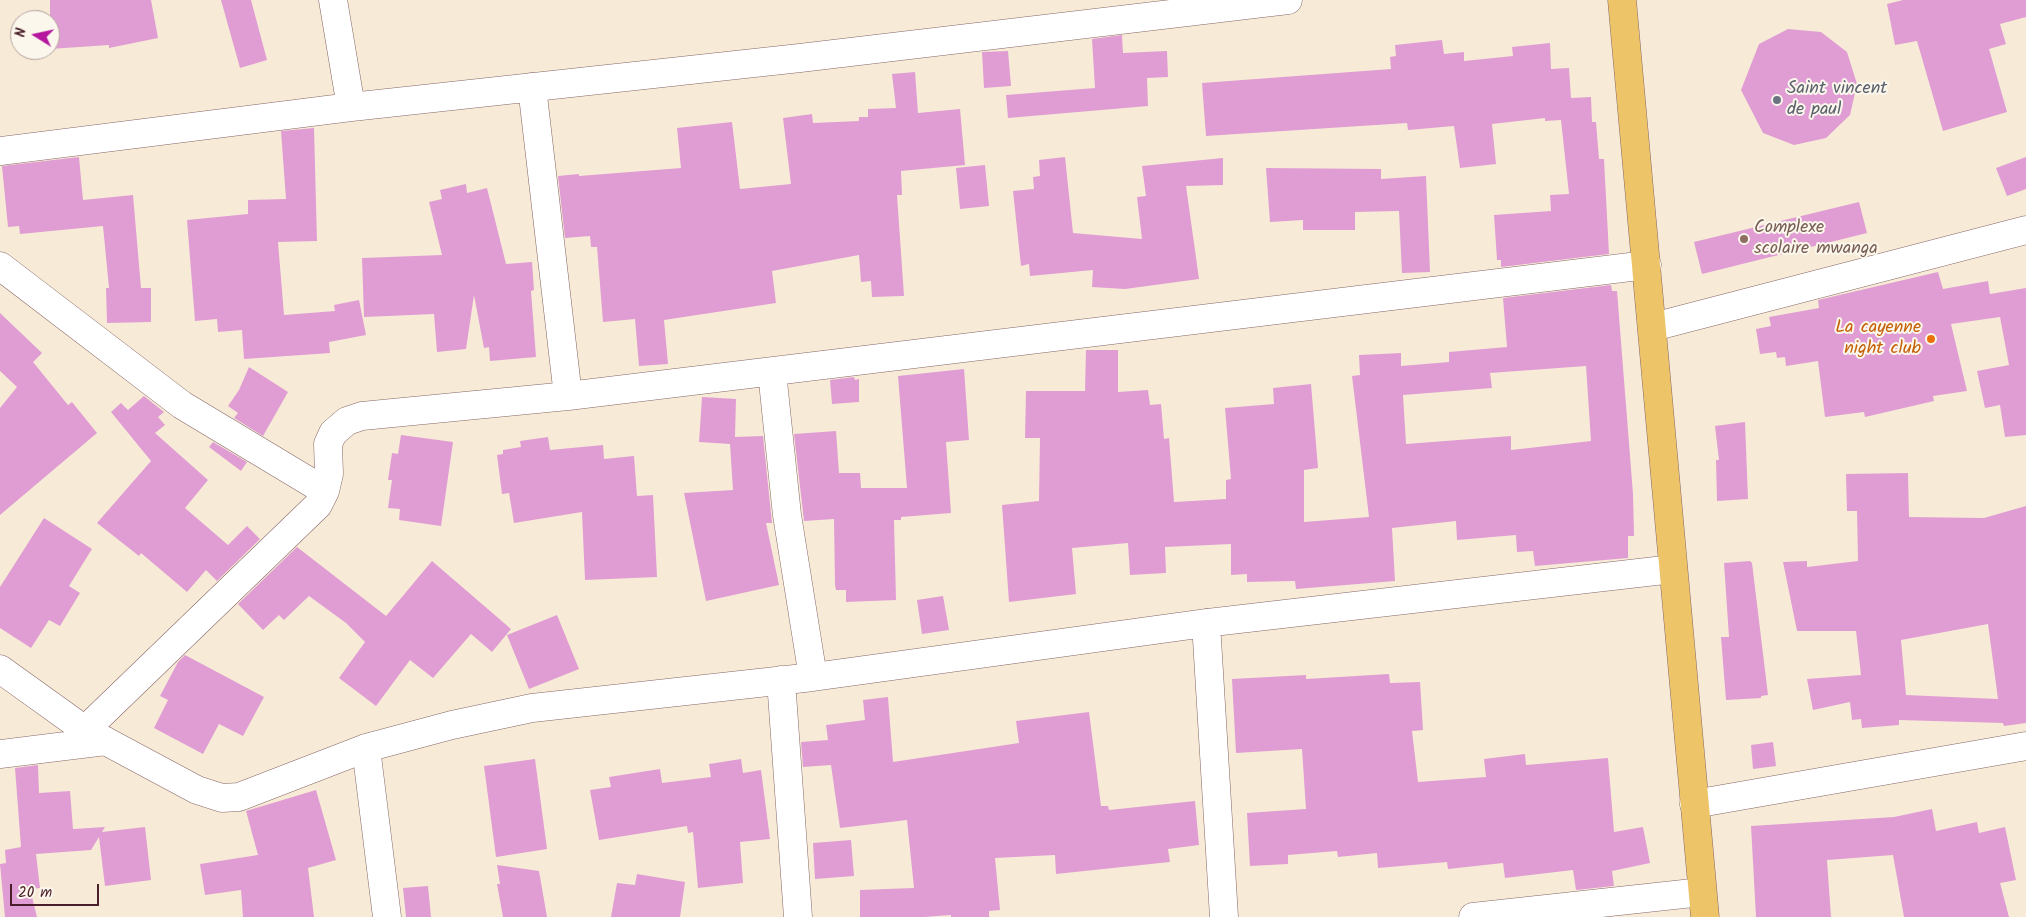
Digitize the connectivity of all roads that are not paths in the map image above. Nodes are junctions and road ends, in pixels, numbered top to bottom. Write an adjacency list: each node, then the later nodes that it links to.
1 (333, 0): 5 (street)
2 (1288, 0): 4 (street)
3 (1622, 0): 9 (main road)
4 (532, 87): 5 (street); 12 (street)
5 (351, 107): 6 (street)
6 (0, 151)
7 (2026, 230): 10 (street)
8 (0, 266): 13 (street)
9 (1648, 266): 10 (main road); 11 (street)
10 (1652, 327): 14 (main road)
11 (772, 372): 12 (street); 17 (street)
12 (568, 396): 13 (street)
13 (325, 491): 19 (street)
14 (1673, 569): 15 (street); 23 (main road)
15 (1206, 623): 17 (street); 27 (street)
16 (0, 669): 19 (street)
17 (812, 677): 18 (street)
18 (780, 680): 21 (street); 26 (street)
19 (96, 736): 21 (street); 22 (street)
20 (2026, 746): 23 (street)
21 (366, 748): 25 (street)
22 (0, 754)
23 (1694, 804): 24 (main road)
24 (1704, 904): 28 (street)
25 (387, 917)
26 (798, 917)
27 (1224, 917)
28 (1473, 917)

